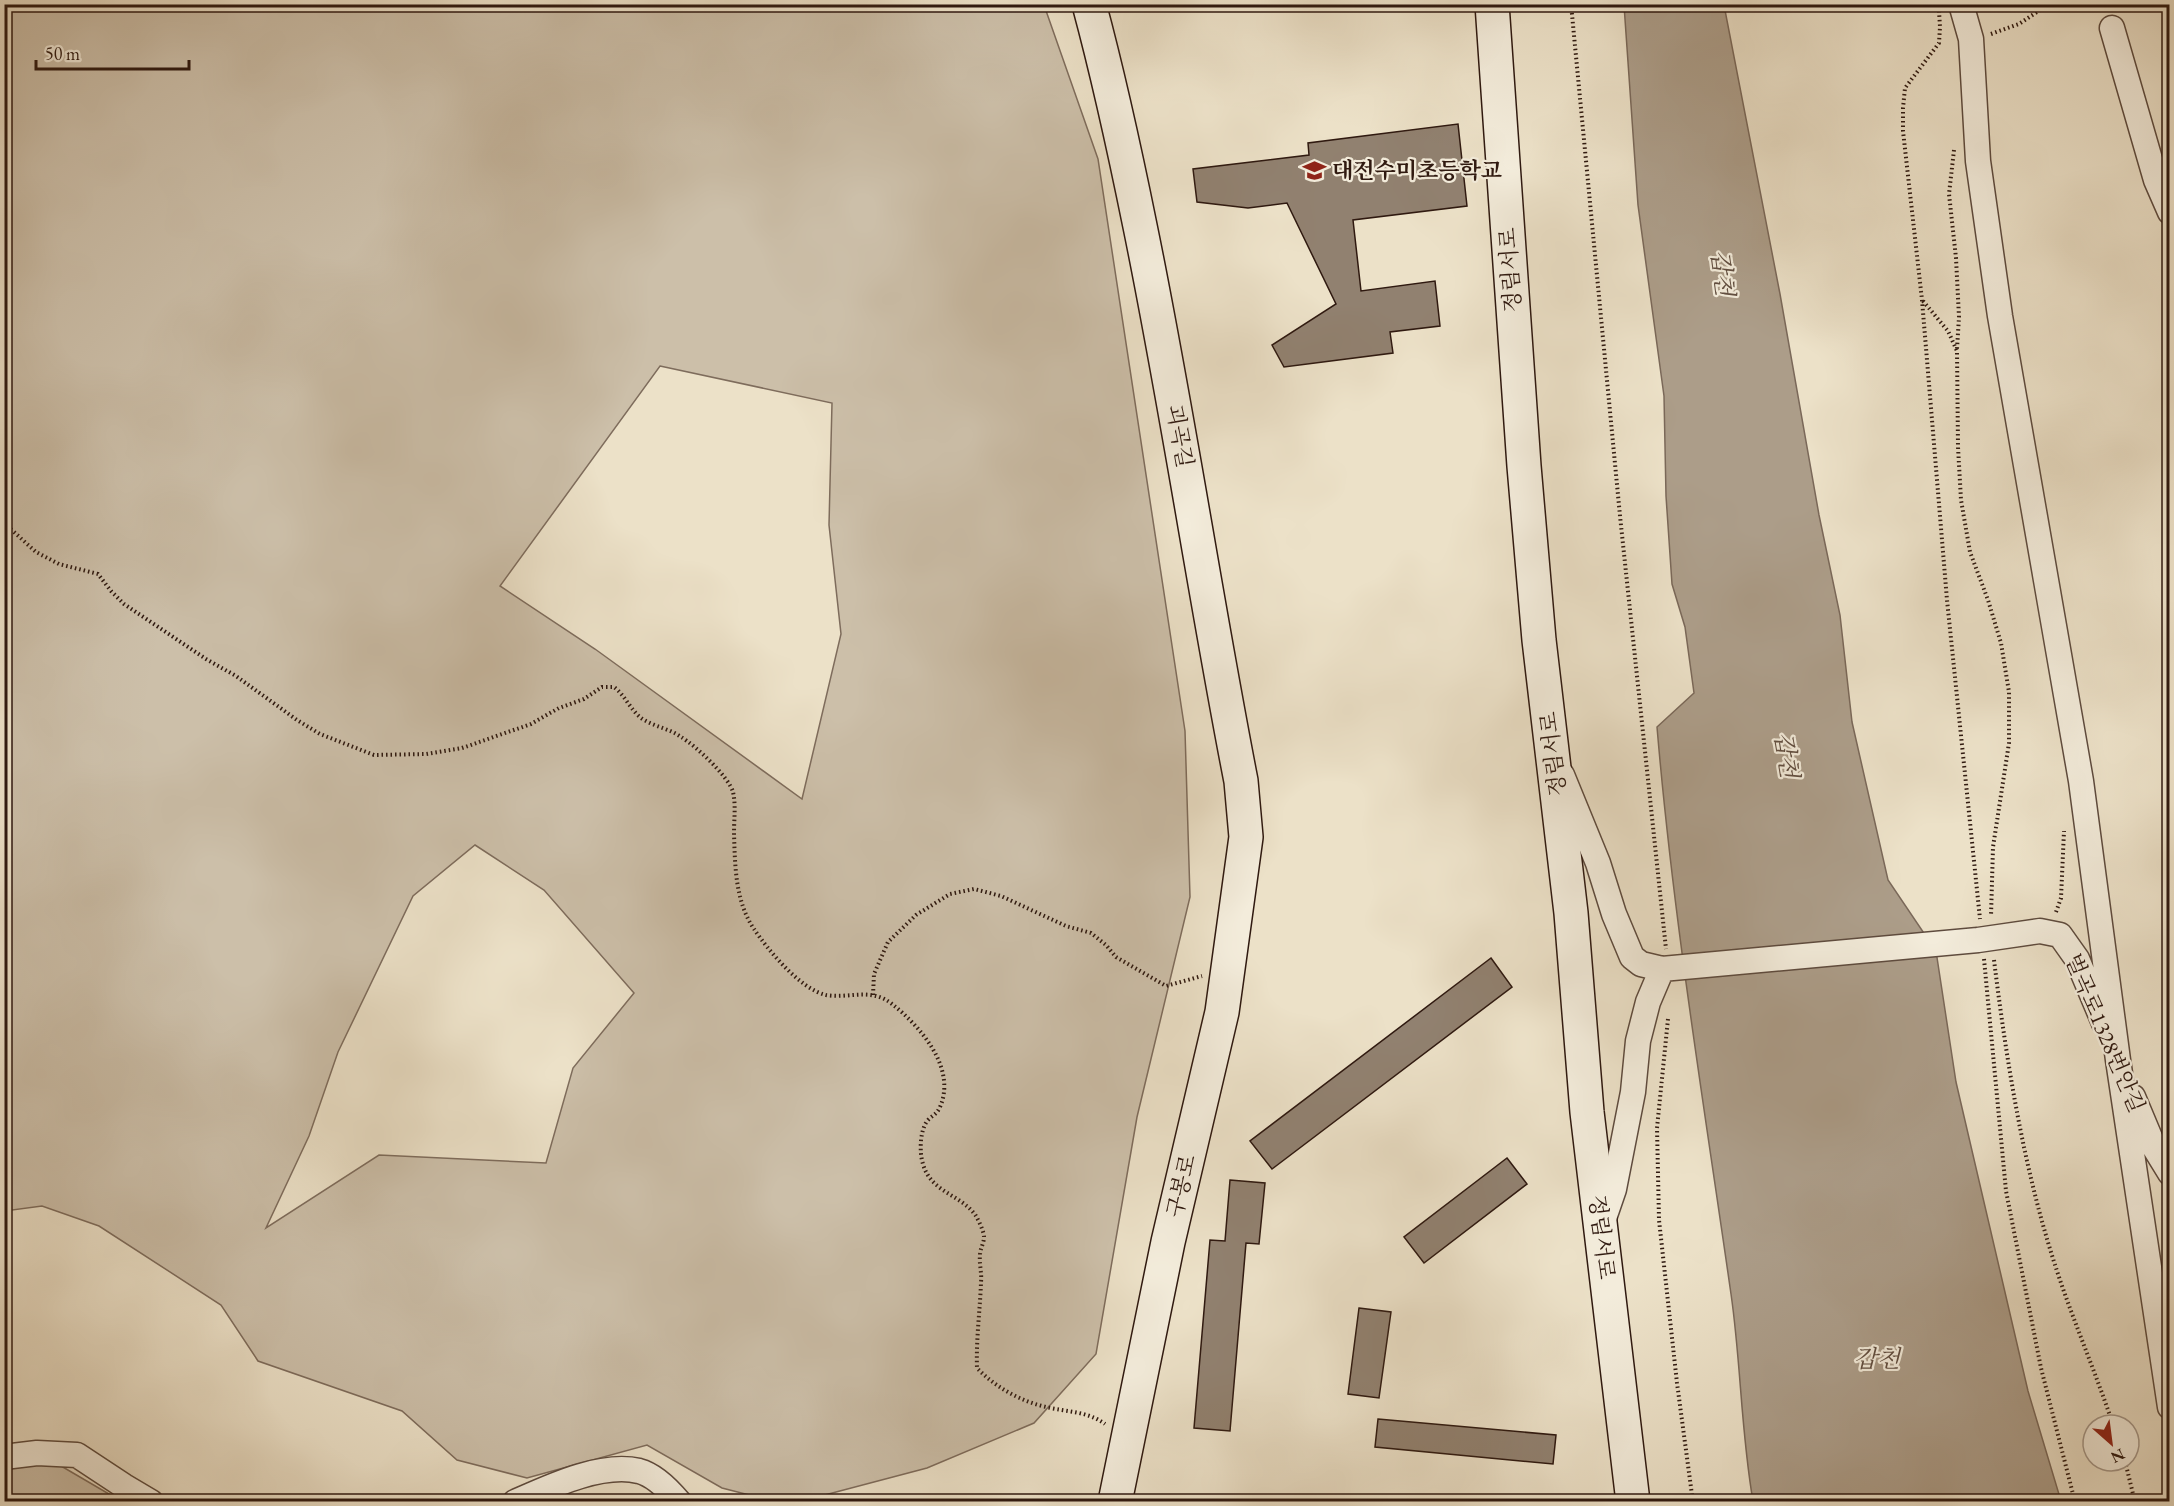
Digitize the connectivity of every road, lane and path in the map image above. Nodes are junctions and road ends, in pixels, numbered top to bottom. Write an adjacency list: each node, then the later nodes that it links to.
1 (1089, 4): 16 (street, 괴곡길)
2 (1492, 4): 14 (street, 정림서로)
3 (1571, 4): 20 (path)
4 (1938, 4): 11 (path)
5 (1961, 4): 8 (street)
6 (2049, 4): 8 (path)
7 (2112, 28): 10 (street)
8 (1971, 39): 23 (street)
9 (1954, 147): 12 (path)
10 (2169, 212)
11 (1922, 300): 12 (path); 18 (path)
12 (1957, 351): 18 (path)
13 (4, 523): 21 (path)
14 (1554, 761): 20 (street); 25 (street, 정림서로)
15 (2064, 827): 17 (path)
16 (1243, 870): 19 (street, 구봉로)
17 (2040, 931): 18 (street); 23 (street, 벌곡로1328번안길)
18 (1984, 938): 20 (street); 27 (path); 37 (path)
19 (1228, 967): 21 (path); 28 (street, 구봉로)
20 (1669, 968): 25 (street)
21 (873, 995): 28 (path)
22 (1668, 1009): 36 (path)
23 (2118, 1060): 24 (street, 벌곡로1328번안길); 26 (street)
24 (2169, 1173)
25 (1601, 1226): 35 (street, 정림서로)
26 (2169, 1407)
27 (2110, 1413)
28 (1125, 1451): 34 (street, 구봉로)
29 (4, 1456): 31 (street)
30 (2128, 1473): 38 (path)
31 (151, 1502)
32 (515, 1502): 33 (street)
33 (679, 1502)
34 (1115, 1502)
35 (1633, 1502)
36 (1695, 1502)
37 (2074, 1502)
38 (2135, 1502)

